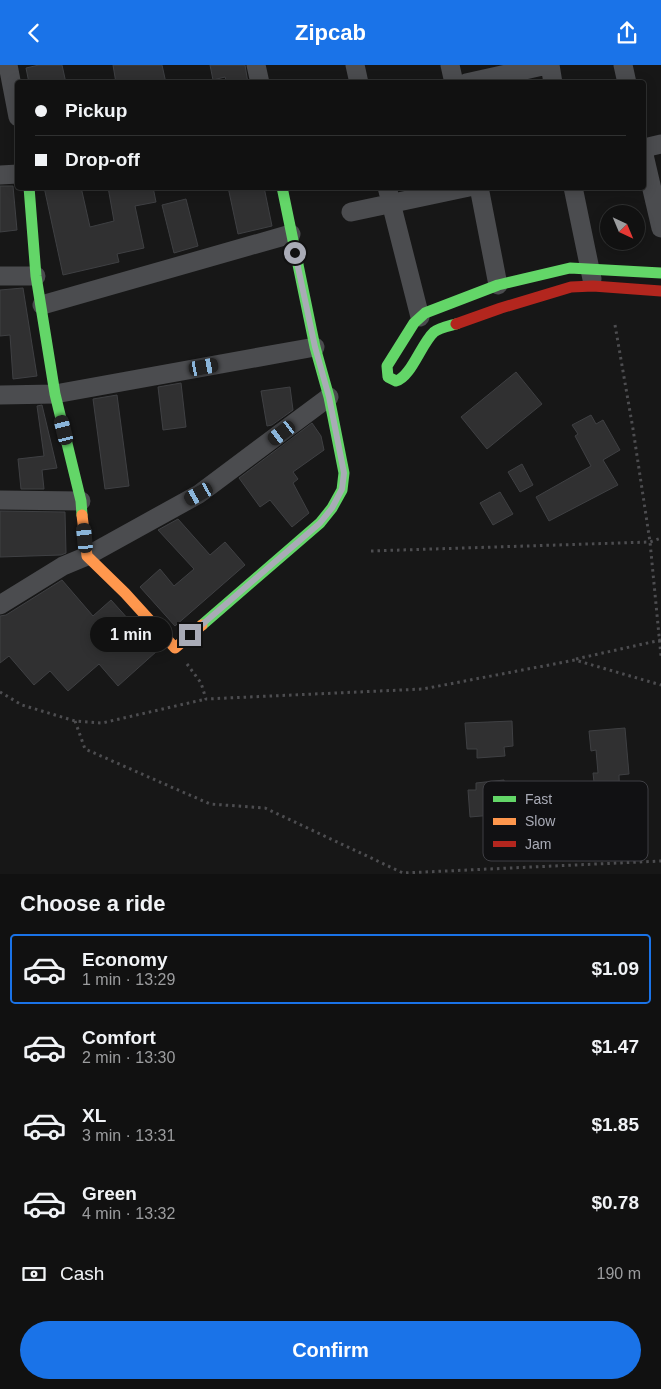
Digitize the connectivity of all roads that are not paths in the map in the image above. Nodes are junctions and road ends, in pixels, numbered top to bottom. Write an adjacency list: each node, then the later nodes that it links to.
1 (8, 65): 13 (street)
2 (256, 65): 7 (street)
3 (355, 65): 8 (street)
4 (450, 65): 9 (street)
5 (549, 65): 10 (street); 11 (street)
6 (624, 65): 12 (street)
7 (259, 80)
8 (358, 80)
9 (453, 80)
10 (480, 80)
11 (552, 80)
12 (626, 80)
13 (15, 101)
14 (661, 143): 15 (street)
15 (646, 147)
16 (646, 164): 26 (street)
17 (15, 174): 18 (street)
18 (0, 175)
19 (28, 190): 30 (street)
20 (283, 190): 27 (street)
21 (439, 190): 24 (street)
22 (480, 190): 32 (street)
23 (574, 190): 31 (street)
24 (389, 195): 25 (street); 35 (street)
25 (351, 212)
26 (661, 228)
27 (291, 234): 34 (street); 36 (street)
28 (661, 273): 31 (street)
29 (0, 276): 30 (street)
30 (36, 276): 34 (street)
31 (591, 277): 32 (street); 33 (street); 35 (street)
32 (498, 285): 35 (street)
33 (661, 291)
34 (42, 305): 37 (street)
35 (420, 317)
36 (315, 347): 37 (street); 39 (street)
37 (55, 394): 38 (street); 41 (street)
38 (0, 395)
39 (329, 397): 42 (street); 42 (street)
40 (0, 500): 41 (street)
41 (81, 501): 42 (street)
42 (87, 556): 43 (street)
43 (0, 605)

